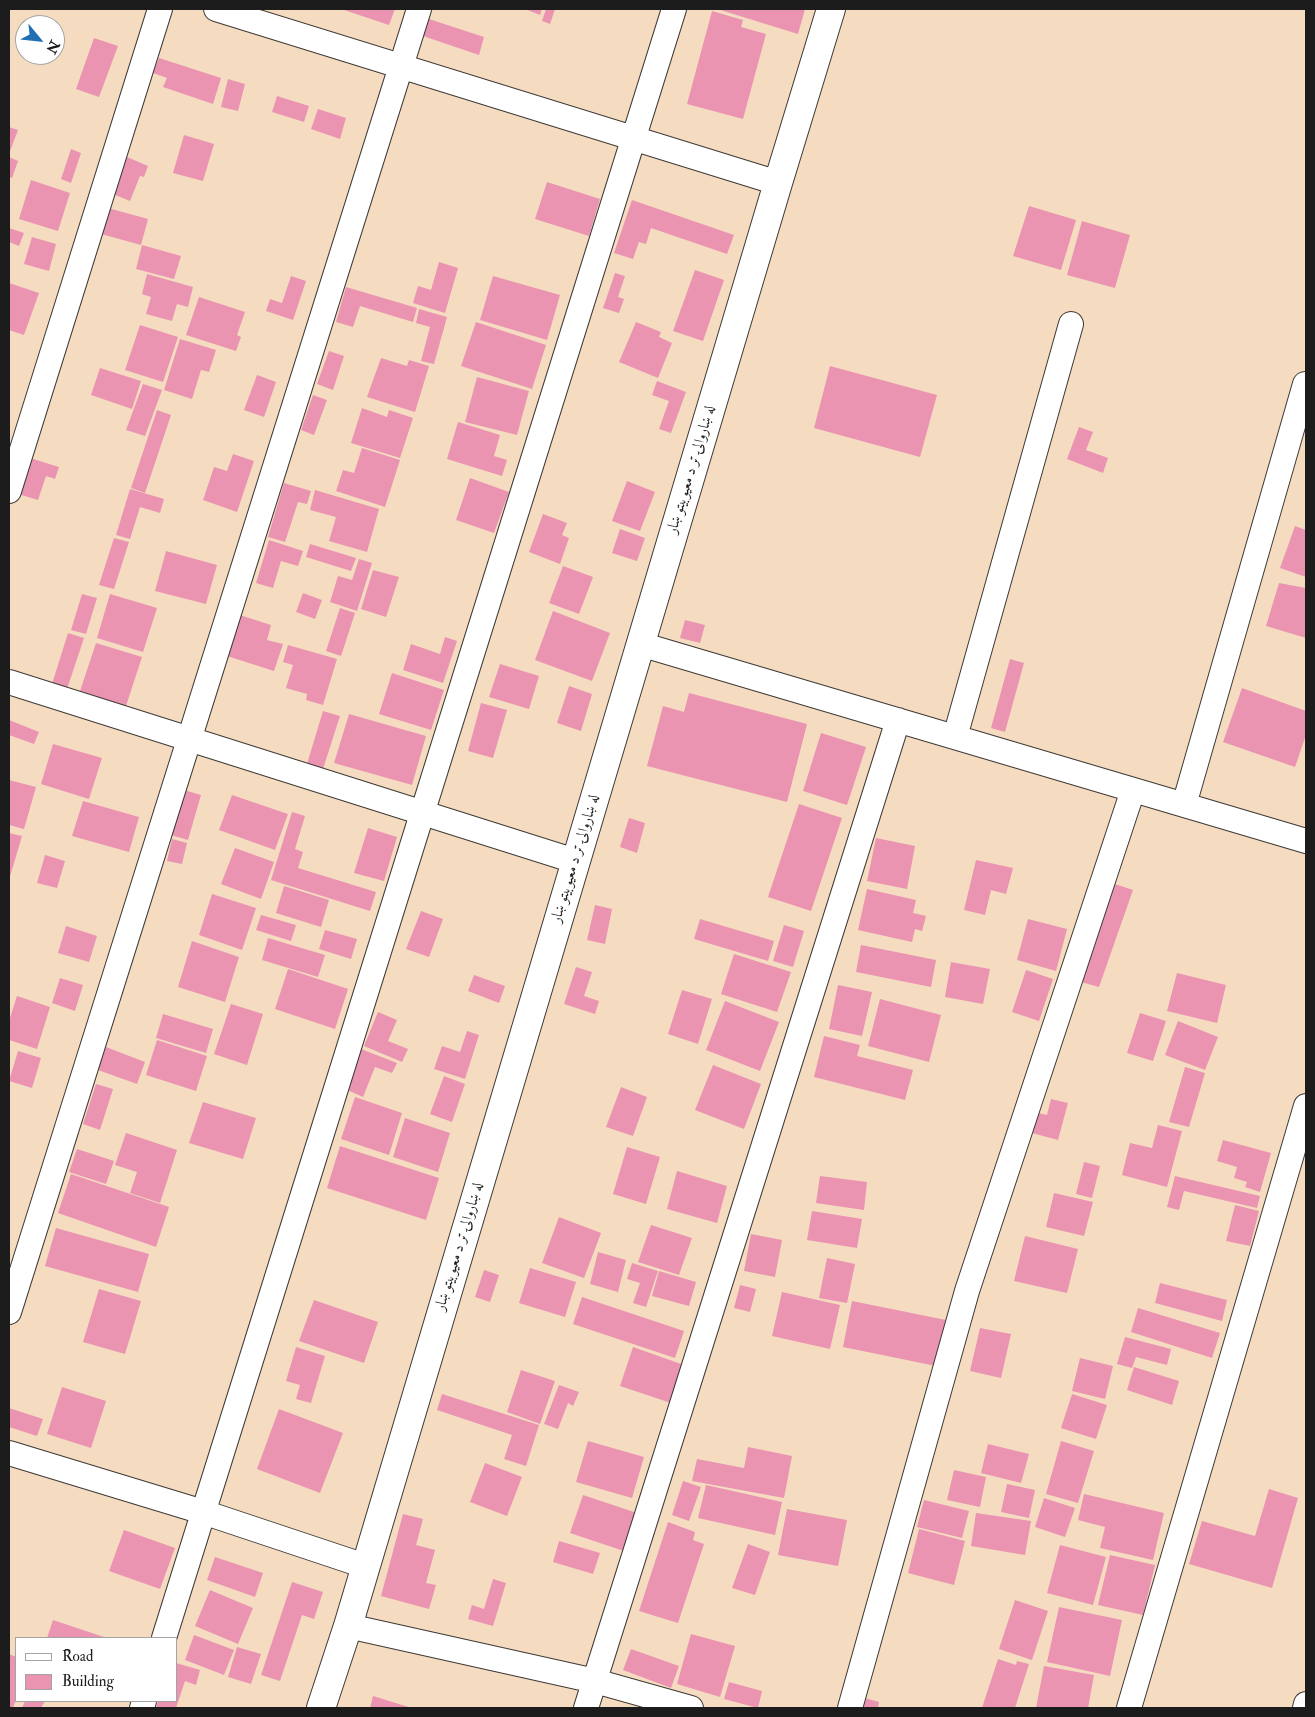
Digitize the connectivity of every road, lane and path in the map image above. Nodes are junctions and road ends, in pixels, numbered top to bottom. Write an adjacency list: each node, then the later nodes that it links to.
1 (160, 9): 11 (street)
2 (216, 9): 6 (street)
3 (419, 9): 6 (street)
4 (674, 9): 7 (street)
5 (831, 9): 8 (street, له ښاروالۍ تر د معیوبیتو ښار)
6 (401, 66): 7 (street); 16 (street)
7 (633, 138): 8 (street); 19 (street)
8 (778, 183): 12 (street, له ښاروالۍ تر د معیوبیتو ښار)
9 (1071, 324): 15 (street)
10 (1305, 384): 18 (street)
11 (9, 491)
12 (640, 644): 14 (street); 21 (street, له ښاروالۍ تر د معیوبیتو ښار)
13 (9, 682): 16 (street)
14 (898, 720): 15 (street); 29 (street)
15 (955, 737): 17 (street)
16 (189, 739): 19 (street); 23 (street)
17 (1133, 790): 18 (street); 34 (street)
18 (1184, 805): 20 (street)
19 (422, 812): 21 (street); 25 (street)
20 (1306, 841)
21 (575, 861): 26 (street, له ښاروالۍ تر د معیوبیتو ښار)
22 (1306, 1106): 35 (street)
23 (9, 1312)
24 (9, 1453): 25 (street)
25 (203, 1512): 26 (street); 28 (street)
26 (365, 1566): 27 (street, له ښاروالۍ تر د معیوبیتو ښار)
27 (348, 1626): 29 (street); 31 (street, له ښاروالۍ تر د معیوبیتو ښار)
28 (164, 1637)
29 (595, 1681): 32 (street); 33 (street)
30 (1306, 1704): 36 (street)
31 (320, 1708)
32 (586, 1708)
33 (691, 1708)
34 (850, 1708)
35 (1129, 1708)
36 (1305, 1708)

